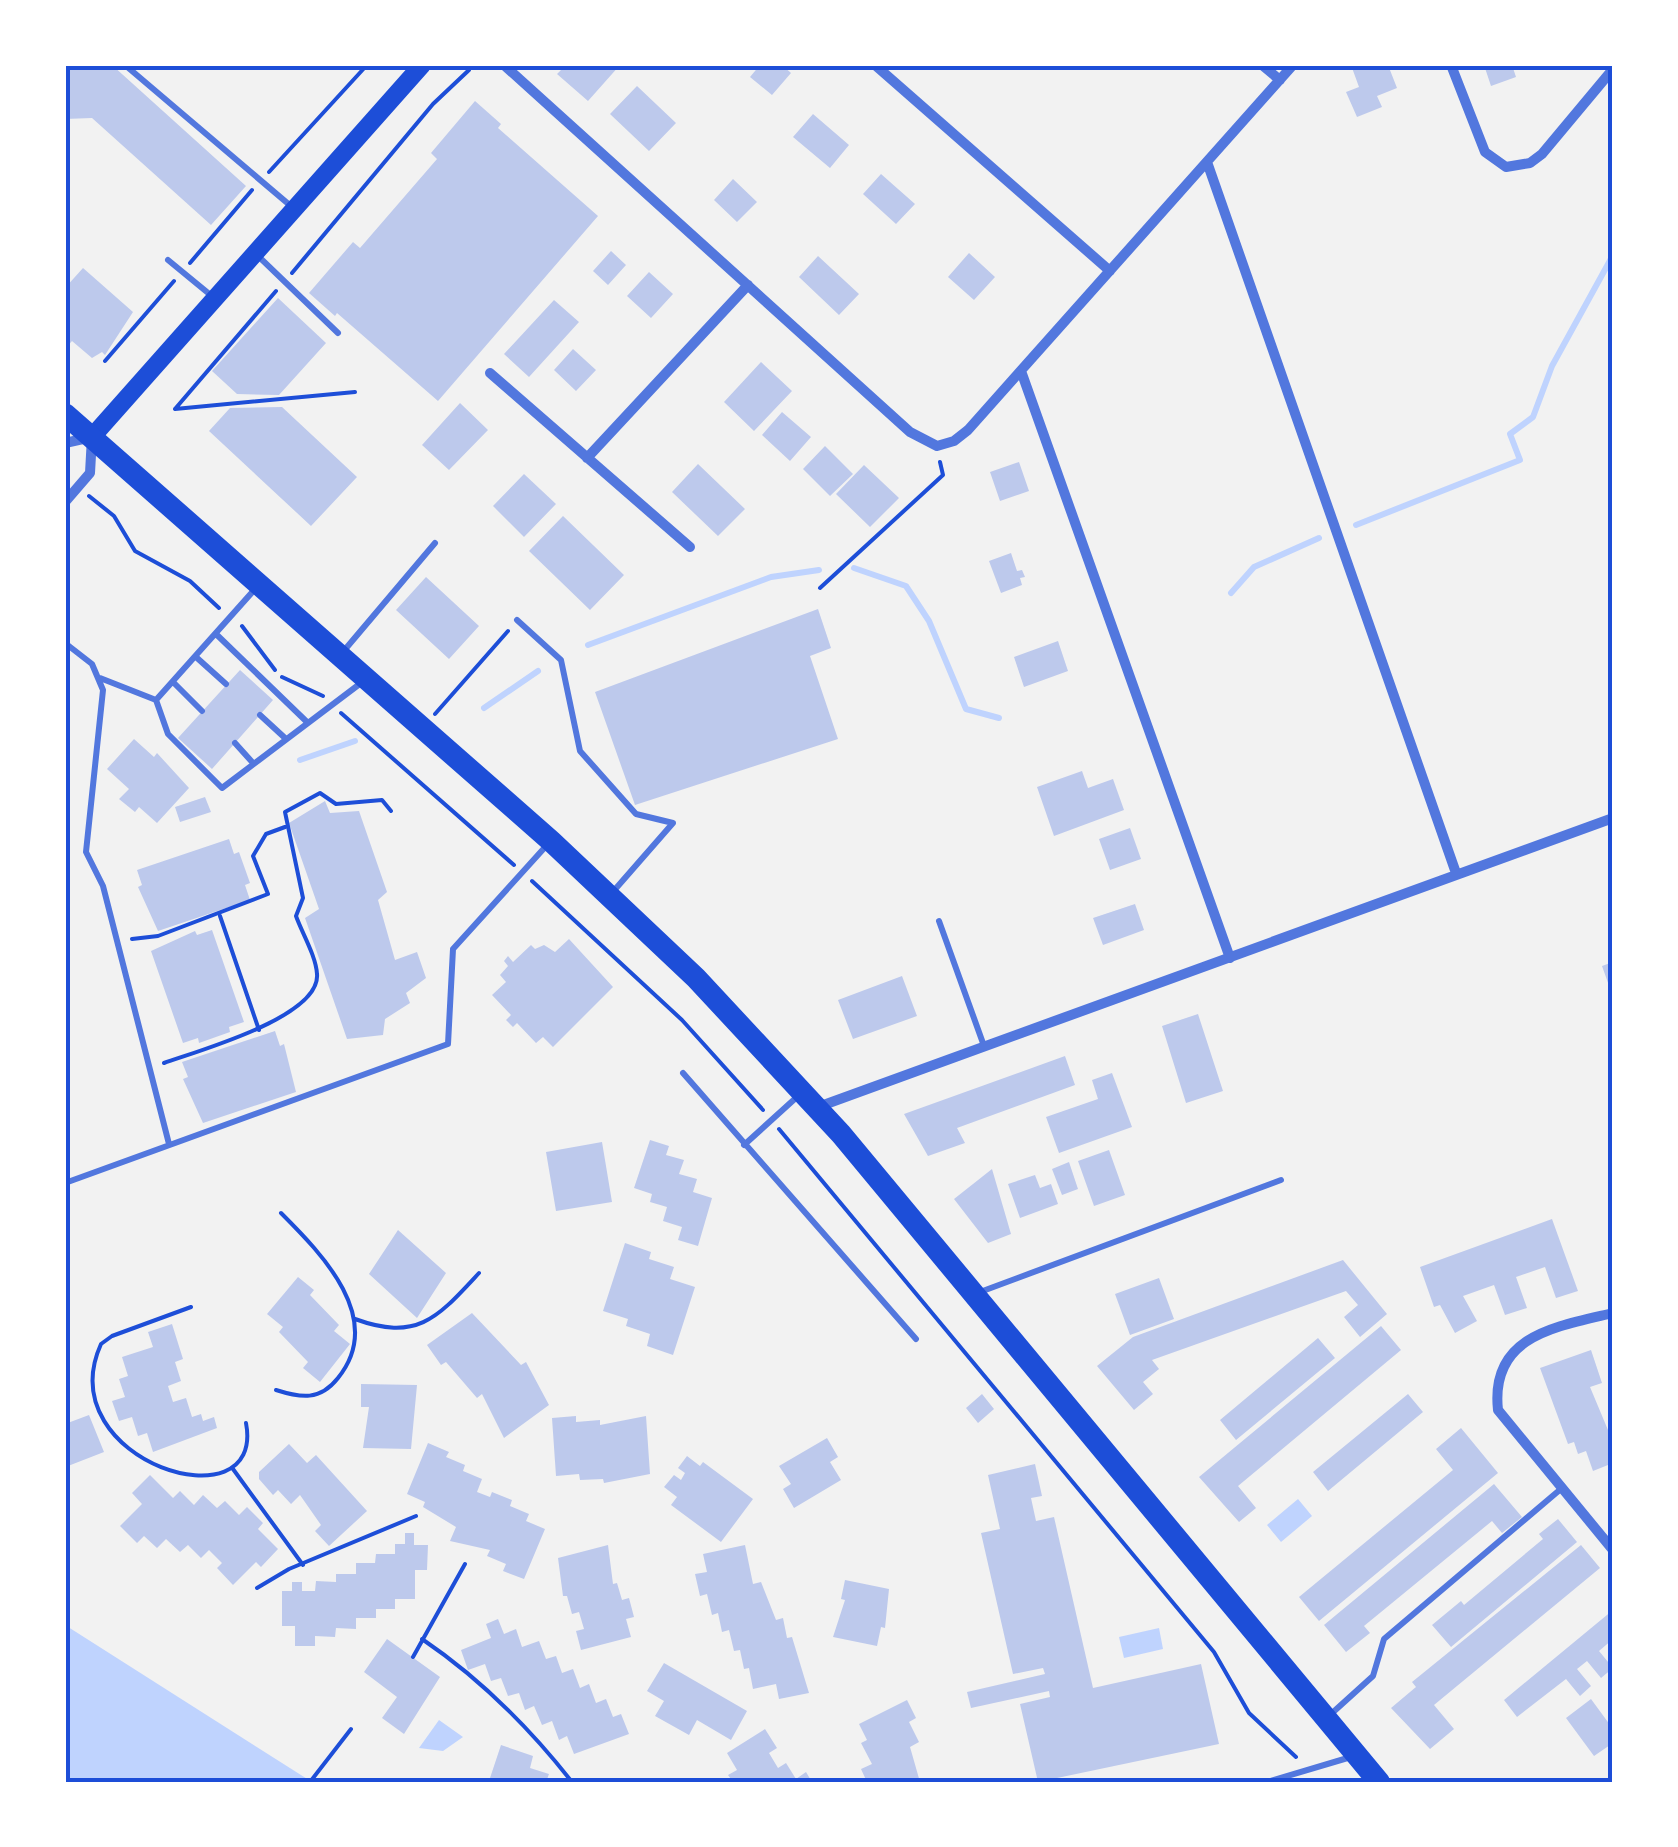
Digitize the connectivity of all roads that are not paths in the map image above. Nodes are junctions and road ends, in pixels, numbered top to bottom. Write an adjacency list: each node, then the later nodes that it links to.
1 (125, 65): 11 (lane)
2 (422, 65): 11 (main road)
3 (504, 65): 15 (street)
4 (876, 65): 14 (street)
5 (1262, 65): 9 (street)
6 (1293, 65): 9 (street)
7 (1451, 65): 8 (street)
8 (1613, 69)
9 (1280, 80): 10 (street)
10 (1207, 162): 14 (street); 46 (street)
11 (293, 208): 12 (main road)
12 (254, 252): 16 (main road); 17 (lane)
13 (168, 260): 16 (lane)
14 (1110, 271): 18 (street)
15 (748, 285): 18 (street); 23 (street)
16 (214, 298): 21 (main road)
17 (338, 333)
18 (1021, 371): 49 (street)
19 (490, 373): 23 (street)
20 (65, 414): 21 (highway)
21 (92, 437): 22 (street); 24 (street); 27 (highway)
22 (65, 443)
23 (587, 458): 26 (street)
24 (65, 502)
25 (435, 543): 31 (lane)
26 (690, 547)
27 (260, 584): 29 (lane); 31 (highway)
28 (517, 620): 47 (lane)
29 (216, 634): 32 (lane); 40 (lane)
30 (65, 643): 33 (lane)
31 (340, 655): 34 (highway)
32 (196, 658): 35 (lane); 36 (lane)
33 (98, 678): 37 (lane); 53 (lane)
34 (366, 680): 40 (lane); 45 (highway)
35 (174, 684): 37 (lane); 38 (lane)
36 (226, 684)
37 (156, 700): 43 (lane)
38 (202, 711)
39 (260, 715): 41 (lane)
40 (308, 722): 41 (lane)
41 (285, 738): 43 (lane)
42 (235, 743): 43 (lane)
43 (253, 763)
44 (1613, 818): 46 (street)
45 (551, 840): 47 (highway); 53 (lane)
46 (1456, 873): 49 (street)
47 (610, 895): 52 (highway)
48 (939, 921): 50 (lane)
49 (1230, 958): 50 (street)
50 (984, 1046): 52 (street)
51 (683, 1073): 54 (lane)
52 (810, 1099): 54 (lane); 57 (highway)
53 (170, 1144): 56 (lane)
54 (744, 1145): 59 (lane)
55 (1280, 1180): 57 (lane)
56 (65, 1183)
57 (974, 1294): 62 (highway)
58 (1613, 1312): 60 (street)
59 (916, 1340)
60 (1562, 1488): 61 (street); 62 (lane)
61 (1613, 1550)
62 (1326, 1718): 63 (highway)
63 (1357, 1755): 64 (lane); 65 (highway)
64 (1272, 1781)
65 (1379, 1782)

